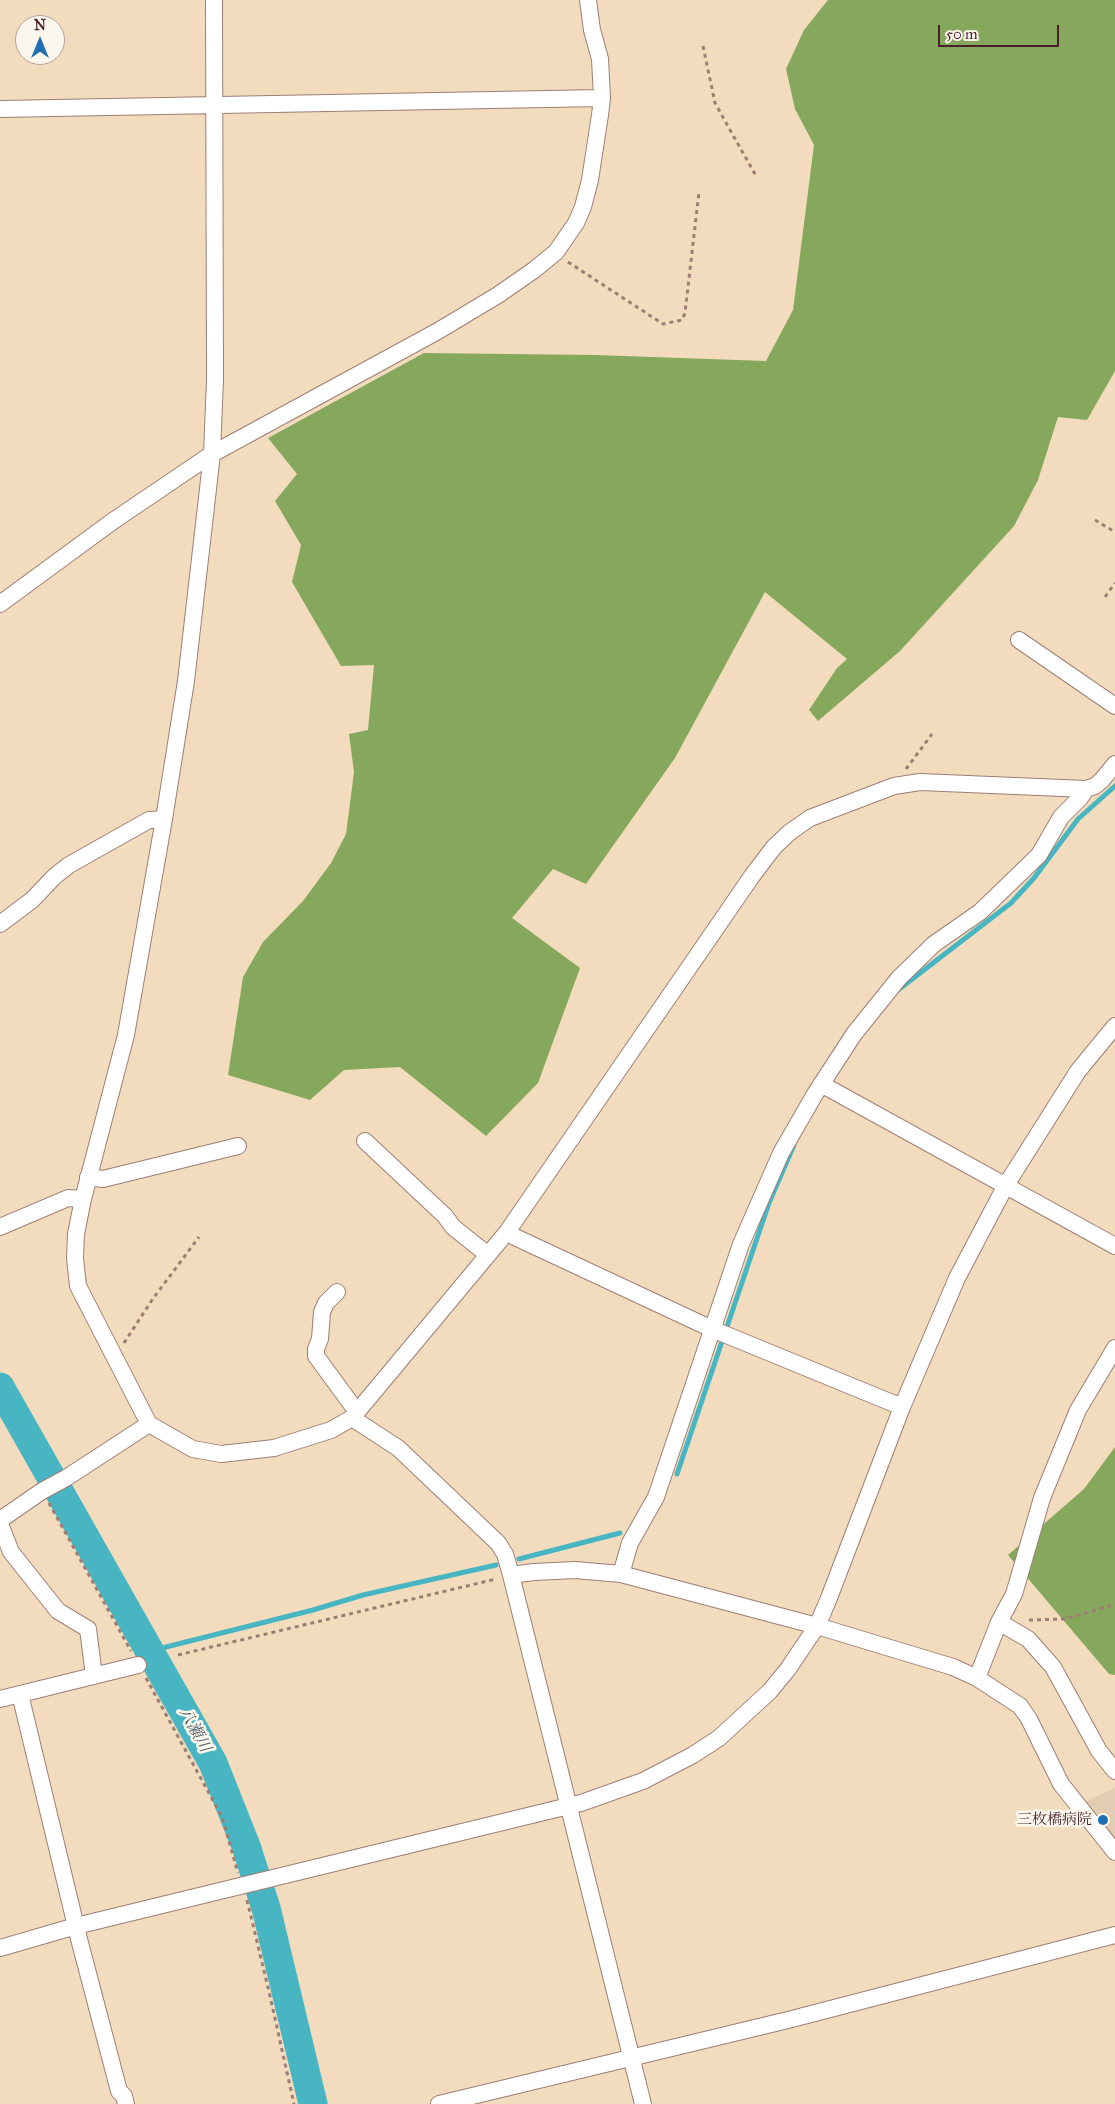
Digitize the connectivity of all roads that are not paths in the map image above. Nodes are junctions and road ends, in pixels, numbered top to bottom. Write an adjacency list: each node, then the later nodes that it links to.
1 (214, 0): 4 (street)
2 (588, 0): 3 (street)
3 (602, 98): 4 (street); 6 (street)
4 (215, 105): 5 (street); 6 (street)
5 (0, 109)
6 (212, 454): 7 (street); 12 (street)
7 (0, 604)
8 (1019, 640): 9 (street)
9 (1115, 706)
10 (1115, 764): 11 (street)
11 (1086, 789): 15 (street); 22 (street)
12 (164, 819): 13 (street); 18 (street)
13 (0, 924)
14 (1115, 1026): 19 (street)
15 (821, 1084): 19 (street); 26 (street)
16 (365, 1141): 24 (street)
17 (238, 1146): 18 (street)
18 (88, 1177): 20 (street)
19 (1006, 1185): 23 (street); 28 (street)
20 (83, 1199): 21 (street); 30 (street)
21 (0, 1227)
22 (507, 1232): 24 (street); 26 (street)
23 (1115, 1246)
24 (488, 1255): 29 (street)
25 (338, 1292): 29 (street)
26 (712, 1329): 28 (street); 33 (street)
27 (1115, 1348): 35 (street)
28 (902, 1407): 36 (street)
29 (355, 1415): 30 (street); 34 (street)
30 (149, 1424): 31 (street)
31 (0, 1520)
32 (0, 1524): 38 (street)
33 (621, 1574): 34 (street); 36 (street)
34 (511, 1575): 43 (street)
35 (999, 1622): 39 (street); 42 (street)
36 (817, 1626): 39 (street); 43 (street)
37 (138, 1665): 38 (street)
38 (94, 1676): 40 (street)
39 (977, 1678): 44 (street)
40 (20, 1694): 41 (street); 45 (street)
41 (0, 1699)
42 (1115, 1771)
43 (568, 1806): 45 (street); 48 (street)
44 (1115, 1852)
45 (76, 1926): 47 (street); 49 (street)
46 (1115, 1935): 48 (street)
47 (0, 1948)
48 (631, 2058): 50 (street); 51 (street)
49 (125, 2100)
50 (439, 2104)
51 (642, 2104)

